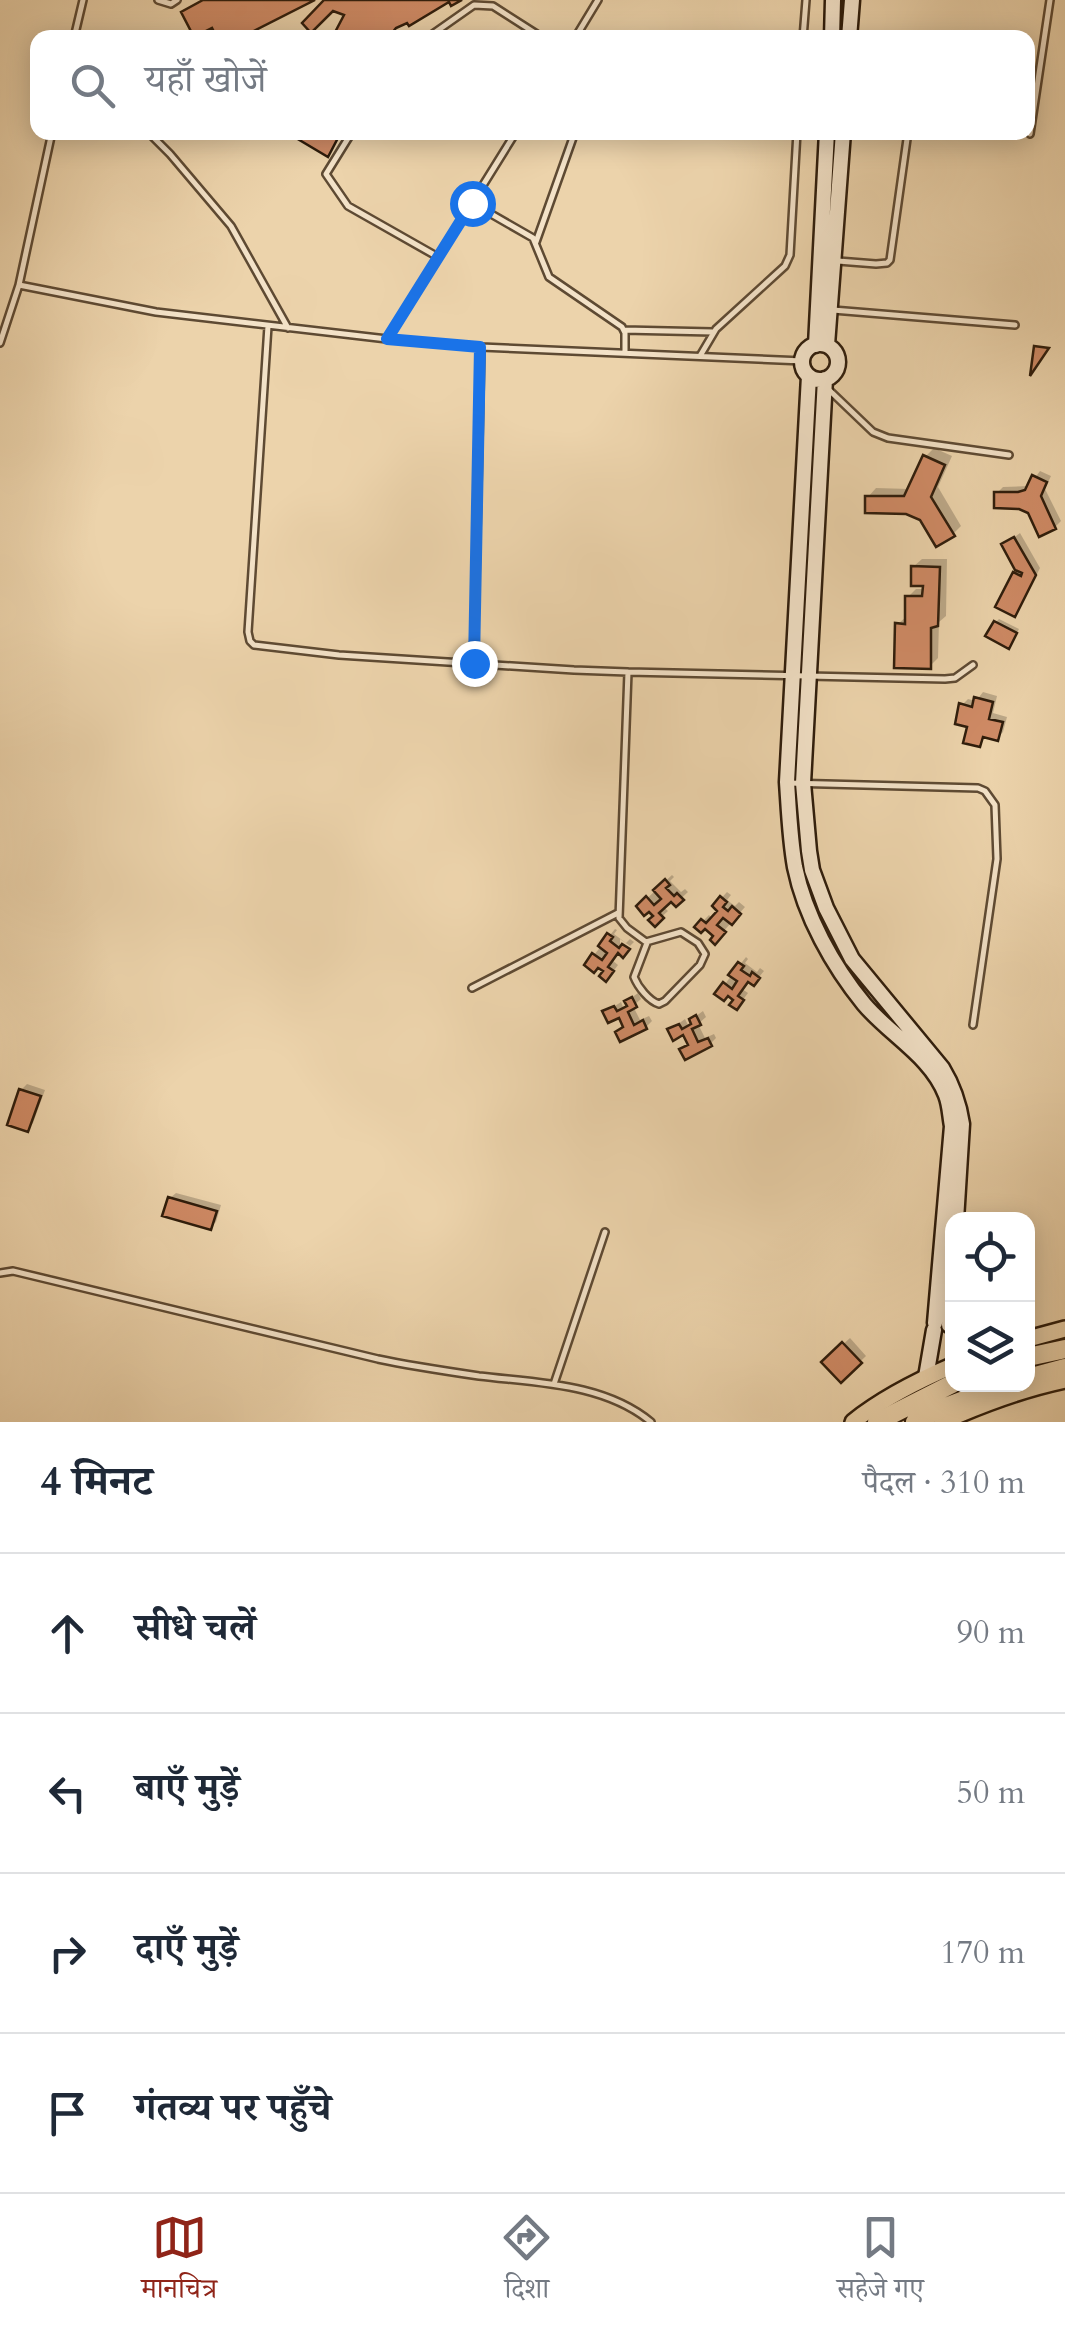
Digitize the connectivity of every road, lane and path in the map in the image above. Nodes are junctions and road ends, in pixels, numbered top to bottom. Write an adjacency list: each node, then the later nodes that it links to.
1 (83, 0): 9 (lane)
2 (158, 0): 3 (lane)
3 (177, 0)
4 (598, 0): 12 (lane)
5 (806, 0): 13 (lane)
6 (834, 0): 14 (main road)
7 (852, 0): 15 (main road)
8 (1050, 0): 16 (lane)
9 (76, 30)
10 (438, 30): 11 (lane)
11 (530, 30)
12 (580, 30)
13 (804, 30)
14 (832, 30)
15 (850, 30)
16 (1035, 100)
17 (50, 140): 30 (lane)
18 (156, 140): 34 (lane)
19 (347, 140): 28 (lane)
20 (511, 140): 26 (lane)
21 (573, 140): 27 (lane)
22 (797, 140): 36 (lane)
23 (827, 140): 39 (main road)
24 (841, 140): 29 (main road)
25 (907, 140): 29 (lane)
26 (472, 203): 27 (lane); 28 (lane)
27 (536, 242): 35 (lane)
28 (438, 257): 37 (lane)
29 (833, 260): 31 (main road)
30 (19, 284): 33 (lane); 38 (lane)
31 (830, 310): 32 (lane); 39 (main road)
32 (1015, 324)
33 (268, 326): 34 (lane); 46 (lane)
34 (288, 328): 37 (lane)
35 (624, 330): 36 (lane); 41 (lane)
36 (713, 332): 42 (lane)
37 (387, 339): 40 (lane)
38 (0, 342)
39 (822, 345): 43 (main road); 44 (main road)
40 (480, 347): 41 (lane); 46 (lane)
41 (625, 352): 42 (lane)
42 (700, 356): 43 (lane)
43 (806, 368): 44 (main road); 49 (main road)
44 (825, 383): 45 (lane); 49 (main road)
45 (1009, 455)
46 (474, 663): 48 (lane)
47 (973, 665): 49 (lane)
48 (628, 672): 49 (lane); 51 (lane)
49 (800, 674): 50 (main road)
50 (795, 783): 54 (lane); 55 (main road)
51 (618, 912): 52 (lane); 53 (lane)
52 (647, 943): 52 (lane)
53 (472, 988)
54 (973, 1026)
55 (952, 1188): 56 (main road); 61 (main road)
56 (955, 1212)
57 (605, 1232): 70 (lane)
58 (0, 1273): 70 (lane)
59 (947, 1302): 61 (main road)
60 (1065, 1329): 62 (main road)
61 (944, 1330): 68 (main road)
62 (1035, 1337)
63 (1065, 1349): 64 (highway)
64 (1035, 1355)
65 (1065, 1368): 67 (highway)
66 (945, 1369): 68 (main road)
67 (1035, 1376)
68 (926, 1377): 74 (main road)
69 (1065, 1380): 77 (main road)
70 (554, 1384): 73 (lane)
71 (945, 1388): 75 (highway)
72 (985, 1392): 76 (highway)
73 (651, 1422)
74 (853, 1422)
75 (877, 1422)
76 (915, 1422)
77 (942, 1422)

